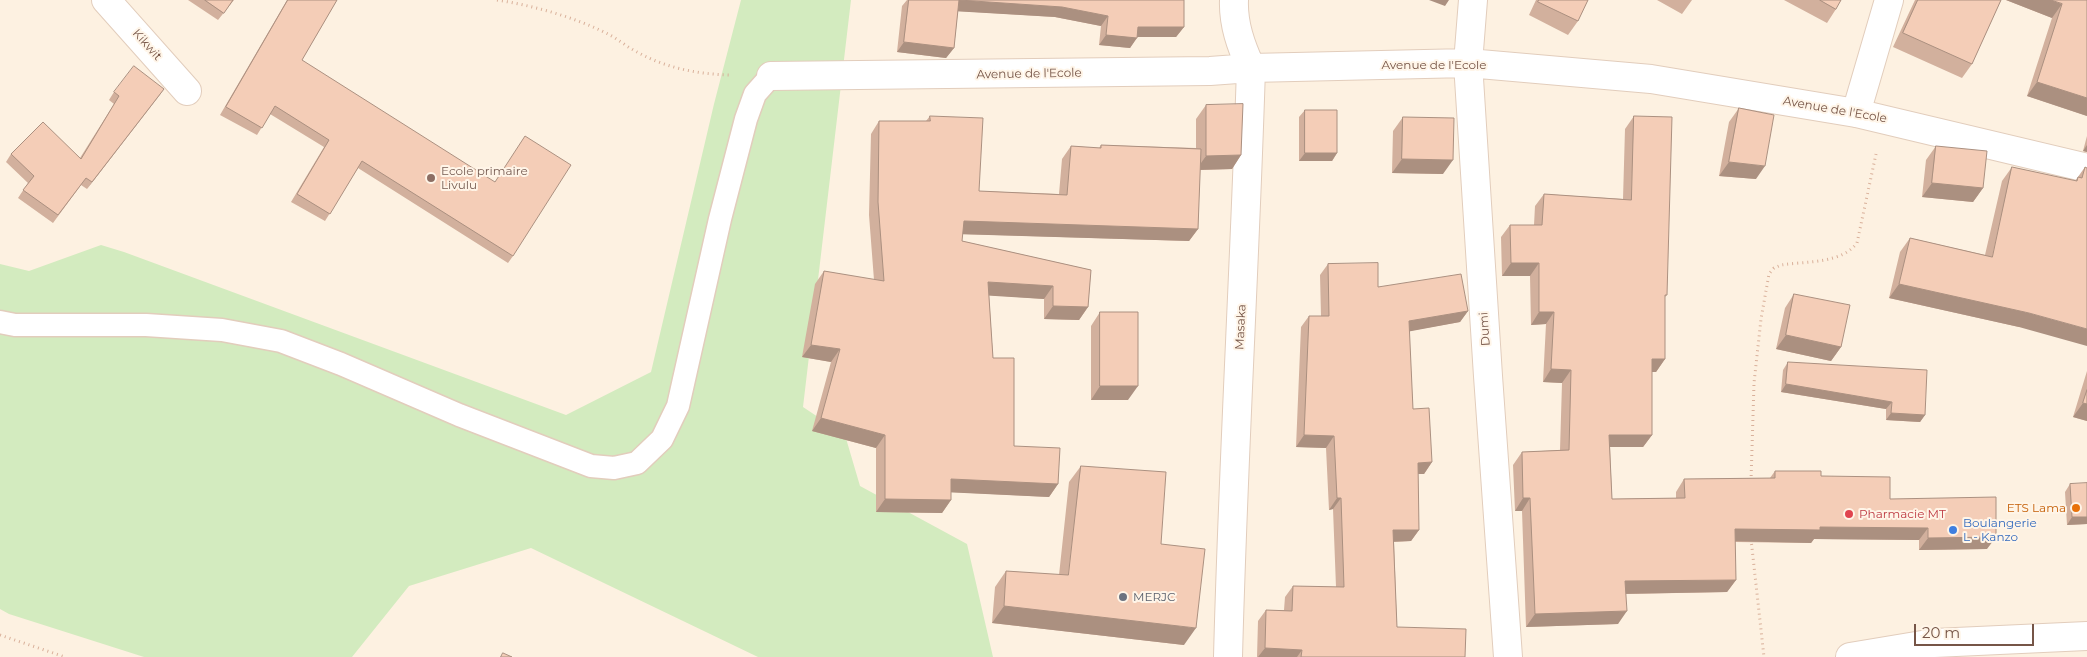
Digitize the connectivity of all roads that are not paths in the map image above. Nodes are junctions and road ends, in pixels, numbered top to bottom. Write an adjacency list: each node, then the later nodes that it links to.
1 (106, 0): 8 (street, Kikwit)
2 (1234, 0): 6 (street, Masaka)
3 (1473, 0): 5 (street, Dumi)
4 (1889, 0): 9 (street)
5 (1468, 63): 6 (street, Avenue de l'Ecole); 9 (street, Avenue de l'Ecole); 14 (street, Dumi)
6 (1252, 68): 7 (street, Avenue de l'Ecole); 13 (street, Masaka)
7 (771, 76): 11 (lane)
8 (187, 91)
9 (1856, 113): 10 (street, Avenue de l'Ecole)
10 (2087, 168)
11 (0, 322)
12 (2087, 636): 15 (street)
13 (1228, 657)
14 (1508, 657)
15 (1850, 657)

